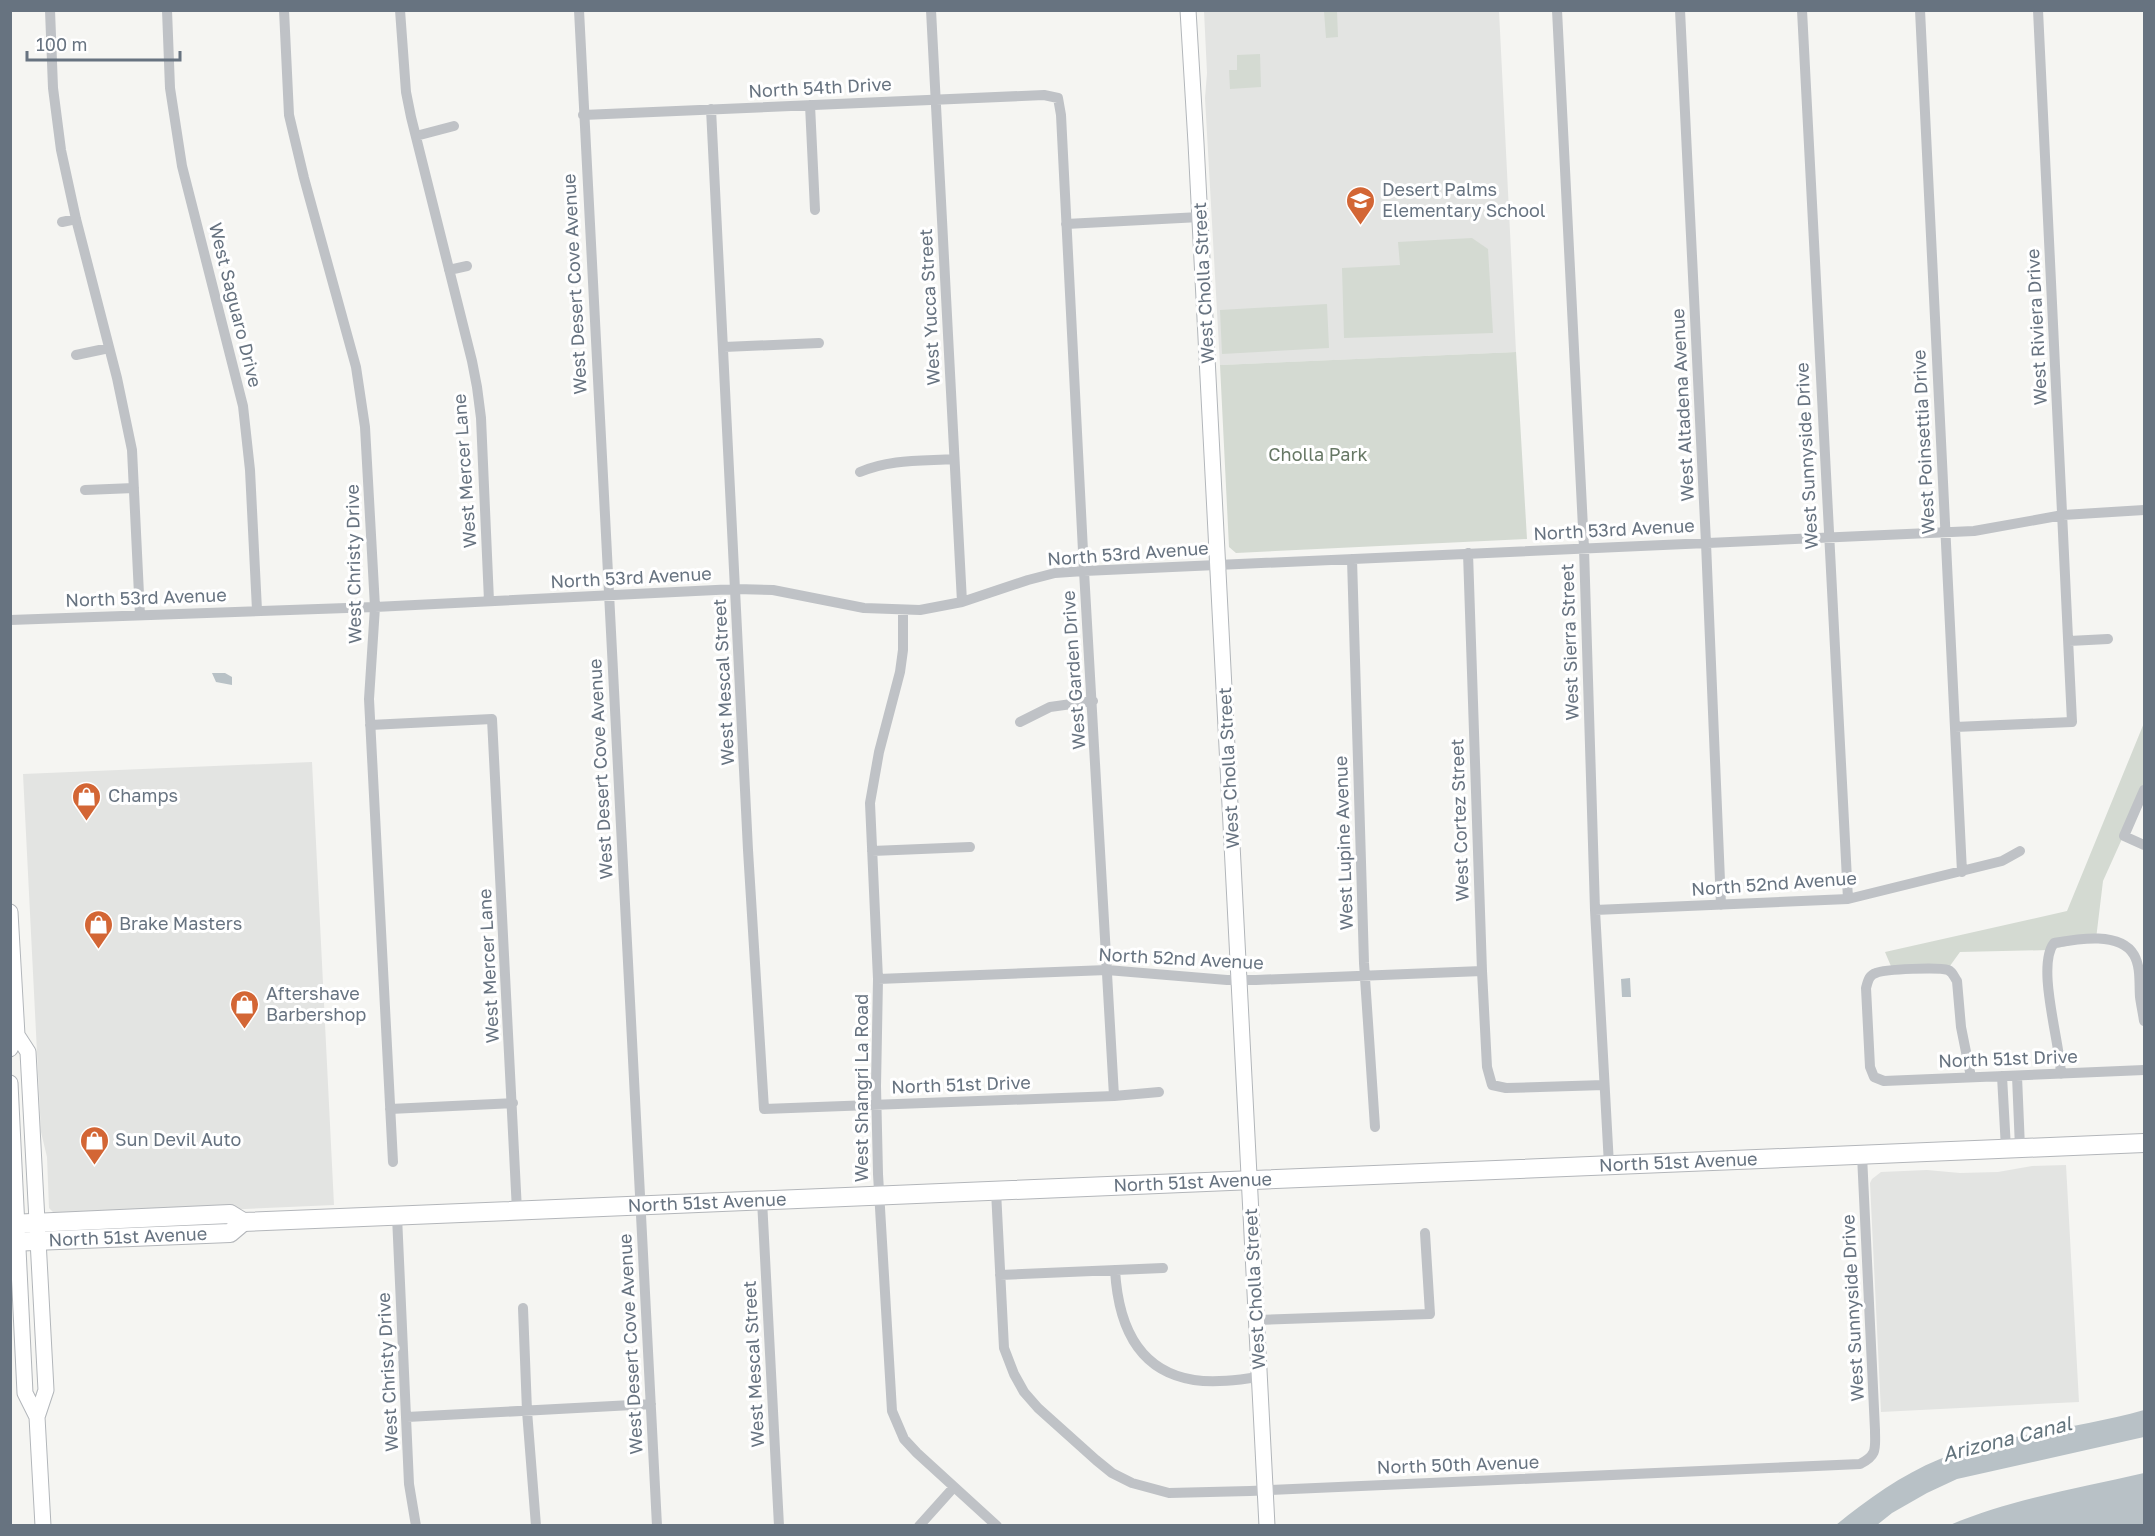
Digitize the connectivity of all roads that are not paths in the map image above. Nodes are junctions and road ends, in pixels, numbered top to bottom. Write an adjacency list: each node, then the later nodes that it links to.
1 (50, 10): 22 (street)
2 (167, 10): 50 (street, West Saguaro Drive)
3 (284, 10): 49 (street, West Christy Drive)
4 (400, 10): 19 (street, West Mercer Lane)
5 (579, 10): 17 (street, West Desert Cove Avenue)
6 (931, 10): 14 (street, West Yucca Street)
7 (1188, 10): 21 (street, West Cholla Street)
8 (1557, 10): 40 (street, West Sierra Street)
9 (1680, 10): 39 (street, West Altadena Avenue)
10 (1802, 10): 38 (street, West Sunnyside Drive)
11 (1920, 10): 37 (street, West Poinsettia Drive)
12 (2038, 10): 36 (street, West Riviera Drive)
13 (1058, 98): 14 (street, North 54th Drive); 24 (street, West Garden Drive)
14 (935, 99): 15 (street, North 54th Drive); 31 (street, West Yucca Street)
15 (810, 105): 16 (street, North 54th Drive); 20 (street)
16 (711, 110): 17 (street, North 54th Drive); 28 (street, West Mescal Street)
17 (583, 115): 46 (street, West Desert Cove Avenue)
18 (454, 126): 19 (street)
19 (416, 136): 26 (street, West Mercer Lane)
20 (815, 210)
21 (1200, 217): 24 (street); 43 (street, West Cholla Street)
22 (76, 219): 23 (street); 29 (street)
23 (62, 222)
24 (1066, 225): 44 (street, West Garden Drive)
25 (467, 266): 26 (street)
26 (449, 270): 47 (street, West Mercer Lane)
27 (819, 343): 28 (street)
28 (723, 347): 45 (street, West Mescal Street)
29 (109, 348): 30 (street); 33 (street)
30 (76, 355)
31 (954, 459): 32 (street); 48 (street, West Yucca Street)
32 (860, 472)
33 (134, 488): 34 (street); 52 (street)
34 (85, 490)
35 (2145, 510): 36 (street, North 53rd Avenue)
36 (2063, 515): 37 (street, North 53rd Avenue); 55 (street, West Riviera Drive)
37 (1945, 532): 38 (street, North 53rd Avenue); 59 (street, West Poinsettia Drive)
38 (1828, 538): 39 (street, North 53rd Avenue); 66 (street, West Sunnyside Drive)
39 (1706, 543): 40 (street, North 53rd Avenue); 67 (street, West Altadena Avenue)
40 (1584, 548): 41 (street, North 53rd Avenue); 68 (street, West Sierra Street)
41 (1468, 553): 42 (street, North 53rd Avenue); 71 (street, West Cortez Street)
42 (1352, 559): 43 (street, North 53rd Avenue); 72 (street, West Lupine Avenue)
43 (1218, 565): 44 (street, North 53rd Avenue); 74 (street, West Cholla Street)
44 (1084, 571): 48 (street, North 53rd Avenue); 56 (street, West Garden Drive)
45 (736, 589): 46 (street, North 53rd Avenue); 51 (street, North 53rd Avenue); 89 (street, West Mescal Street)
46 (608, 596): 47 (street, North 53rd Avenue); 100 (street, West Desert Cove Avenue)
47 (489, 601): 49 (street, North 53rd Avenue)
48 (963, 602): 51 (street, North 53rd Avenue)
49 (375, 607): 50 (street, North 53rd Avenue); 58 (street, West Christy Drive)
50 (257, 610): 52 (street, North 53rd Avenue)
51 (903, 610): 63 (street, West Shangri La Road)
52 (140, 615): 53 (street, North 53rd Avenue)
53 (10, 620)
54 (2108, 639): 55 (street)
55 (2068, 641): 59 (street, West Riviera Drive)
56 (1093, 701): 57 (street); 70 (street, West Garden Drive)
57 (1020, 722)
58 (370, 725): 86 (street, West Mercer Lane); 88 (street, West Christy Drive)
59 (1955, 727): 65 (street, West Poinsettia Drive)
60 (2145, 790): 61 (street)
61 (2145, 845)
62 (970, 847): 63 (street)
63 (872, 851): 73 (street, West Shangri La Road)
64 (2020, 851): 65 (street, North 52nd Avenue)
65 (1962, 872): 66 (street, North 52nd Avenue)
66 (1848, 899): 67 (street, North 52nd Avenue)
67 (1721, 905): 68 (street, North 52nd Avenue)
68 (1595, 910): 83 (street, West Sierra Street)
69 (10, 912): 76 (street)
70 (1107, 970): 73 (street, North 52nd Avenue); 74 (street, North 52nd Avenue); 85 (street, West Garden Drive)
71 (1482, 971): 72 (street, North 52nd Avenue); 83 (street, West Cortez Street)
72 (1365, 976): 74 (street, North 52nd Avenue); 90 (street, West Lupine Avenue)
73 (878, 979): 87 (street, West Shangri La Road)
74 (1239, 980): 96 (street, West Cholla Street)
75 (2145, 1021): 78 (street)
76 (14, 1042): 103 (street)
77 (2145, 1070): 78 (street, North 51st Drive)
78 (2061, 1074): 80 (street, North 51st Drive)
79 (2002, 1076): 80 (street, North 51st Drive); 81 (street, North 51st Drive); 92 (street)
80 (2017, 1076): 92 (street)
81 (1971, 1077): 81 (street, North 51st Drive)
82 (10, 1083): 104 (street)
83 (1604, 1085): 95 (street, West Sierra Street)
84 (1159, 1092): 85 (street, North 51st Drive)
85 (1114, 1096): 87 (street, North 51st Drive)
86 (513, 1103): 88 (street); 101 (street, West Mercer Lane)
87 (876, 1105): 89 (street, North 51st Drive); 98 (street, West Shangri La Road)
88 (390, 1109): 94 (street, West Christy Drive)
89 (764, 1109)
90 (1376, 1127)
91 (2145, 1143): 92 (main road, North 51st Avenue)
92 (2013, 1149): 93 (main road, North 51st Avenue)
93 (1862, 1155): 95 (main road, North 51st Avenue); 116 (street, West Sunnyside Drive)
94 (393, 1162)
95 (1609, 1165): 96 (main road, North 51st Avenue)
96 (1250, 1180): 97 (main road, North 51st Avenue); 110 (street, West Cholla Street)
97 (996, 1191): 98 (main road, North 51st Avenue); 108 (street)
98 (879, 1195): 99 (main road, North 51st Avenue); 117 (street, West Shangri La Road)
99 (762, 1200): 100 (main road, North 51st Avenue); 123 (street, West Mescal Street)
100 (639, 1206): 101 (main road, North 51st Avenue); 112 (street, West Desert Cove Avenue)
101 (517, 1211): 102 (main road, North 51st Avenue)
102 (397, 1216): 103 (main road, North 51st Avenue); 115 (street, West Christy Drive)
103 (37, 1232): 104 (main road, North 51st Avenue); 114 (street)
104 (14, 1233): 114 (street)
105 (1425, 1233): 110 (street)
106 (1163, 1268): 107 (street)
107 (1115, 1270): 108 (street); 111 (street)
108 (1000, 1275): 118 (street, North 50th Avenue)
109 (523, 1308): 113 (street)
110 (1257, 1320): 111 (street, West Cholla Street)
111 (1259, 1377): 118 (street, West Cholla Street)
112 (651, 1404): 113 (street); 122 (street, West Desert Cove Avenue)
113 (527, 1411): 115 (street); 121 (street)
114 (37, 1417): 119 (street)
115 (407, 1417): 120 (street, West Christy Drive)
116 (1871, 1459): 118 (street, North 50th Avenue)
117 (954, 1487): 124 (street); 125 (street, West Shangri La Road)
118 (1266, 1490): 126 (street, West Cholla Street)
119 (43, 1526)
120 (416, 1526)
121 (536, 1526)
122 (657, 1526)
123 (779, 1526)
124 (920, 1526)
125 (997, 1526)
126 (1268, 1526)

